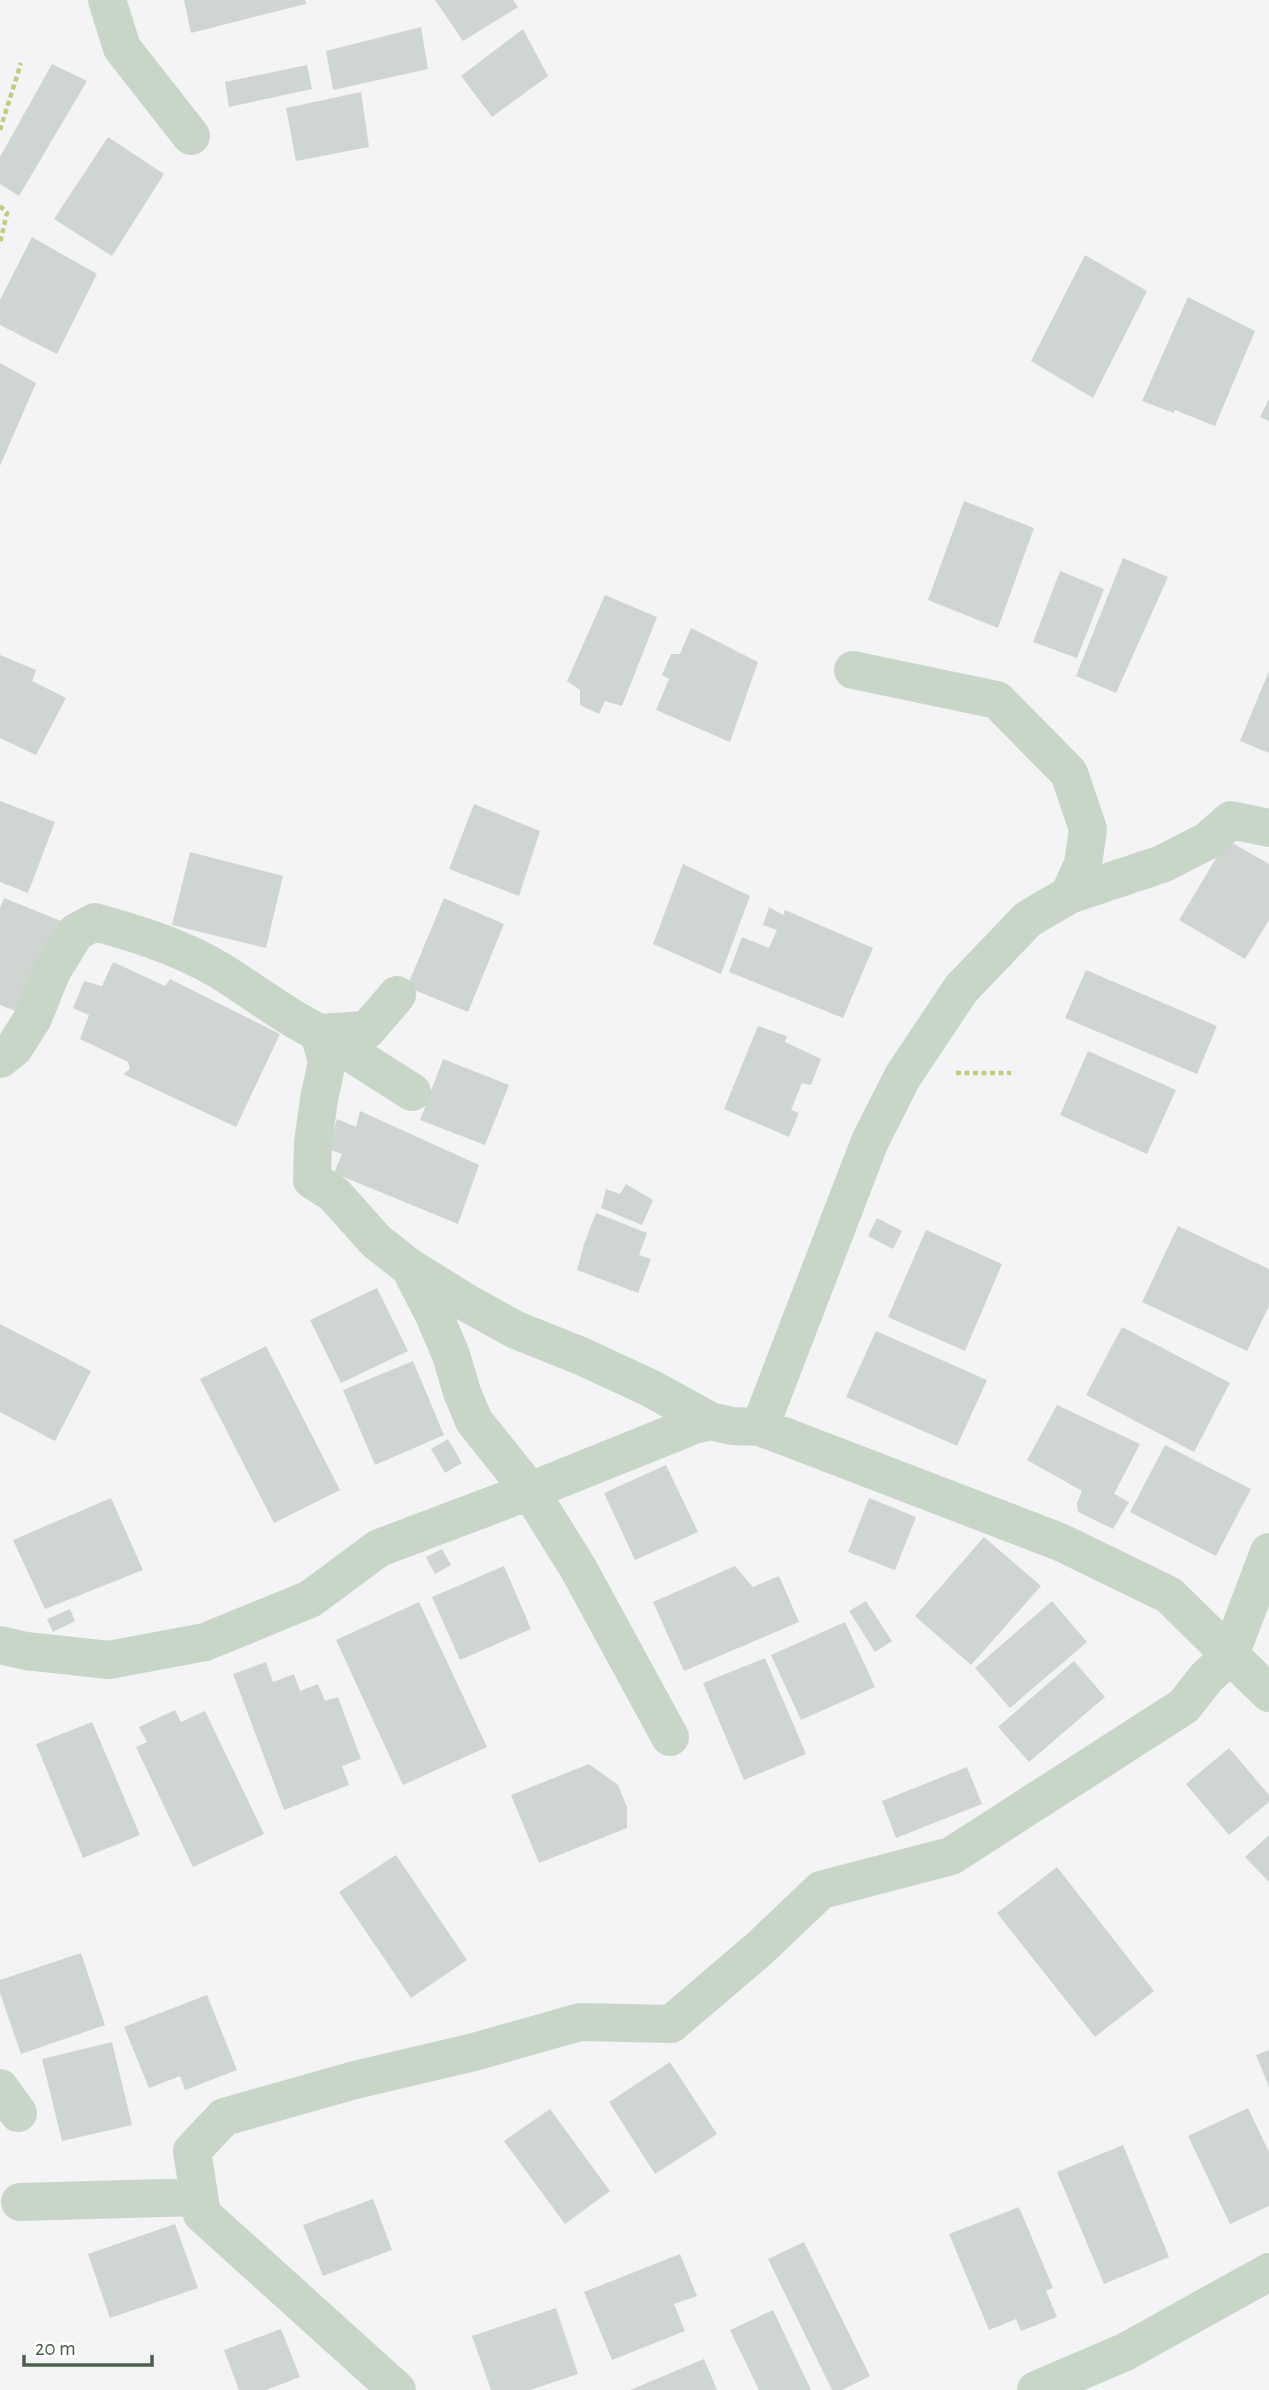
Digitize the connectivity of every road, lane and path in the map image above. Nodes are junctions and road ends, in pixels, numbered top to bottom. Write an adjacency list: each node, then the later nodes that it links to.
1 (107, 0): 4 (street)
2 (22, 63): 3 (path)
3 (0, 130)
4 (191, 136)
5 (0, 206): 6 (path)
6 (0, 243)
7 (853, 670): 9 (street)
8 (1269, 828): 9 (street)
9 (1069, 895): 16 (street)
10 (397, 995): 11 (street)
11 (319, 1033): 12 (street); 13 (street); 14 (street)
12 (0, 1059)
13 (412, 1092)
14 (409, 1266): 15 (street); 17 (street)
15 (710, 1421): 16 (street); 17 (street)
16 (760, 1427): 20 (street)
17 (530, 1491): 19 (street); 22 (street)
18 (1269, 1552): 20 (street)
19 (0, 1646)
20 (1230, 1655): 21 (street); 24 (street)
21 (1269, 1693)
22 (670, 1737)
23 (7, 2197): 24 (street)
24 (199, 2197): 26 (street)
25 (1269, 2272): 27 (street)
26 (397, 2390)
27 (1036, 2390)

